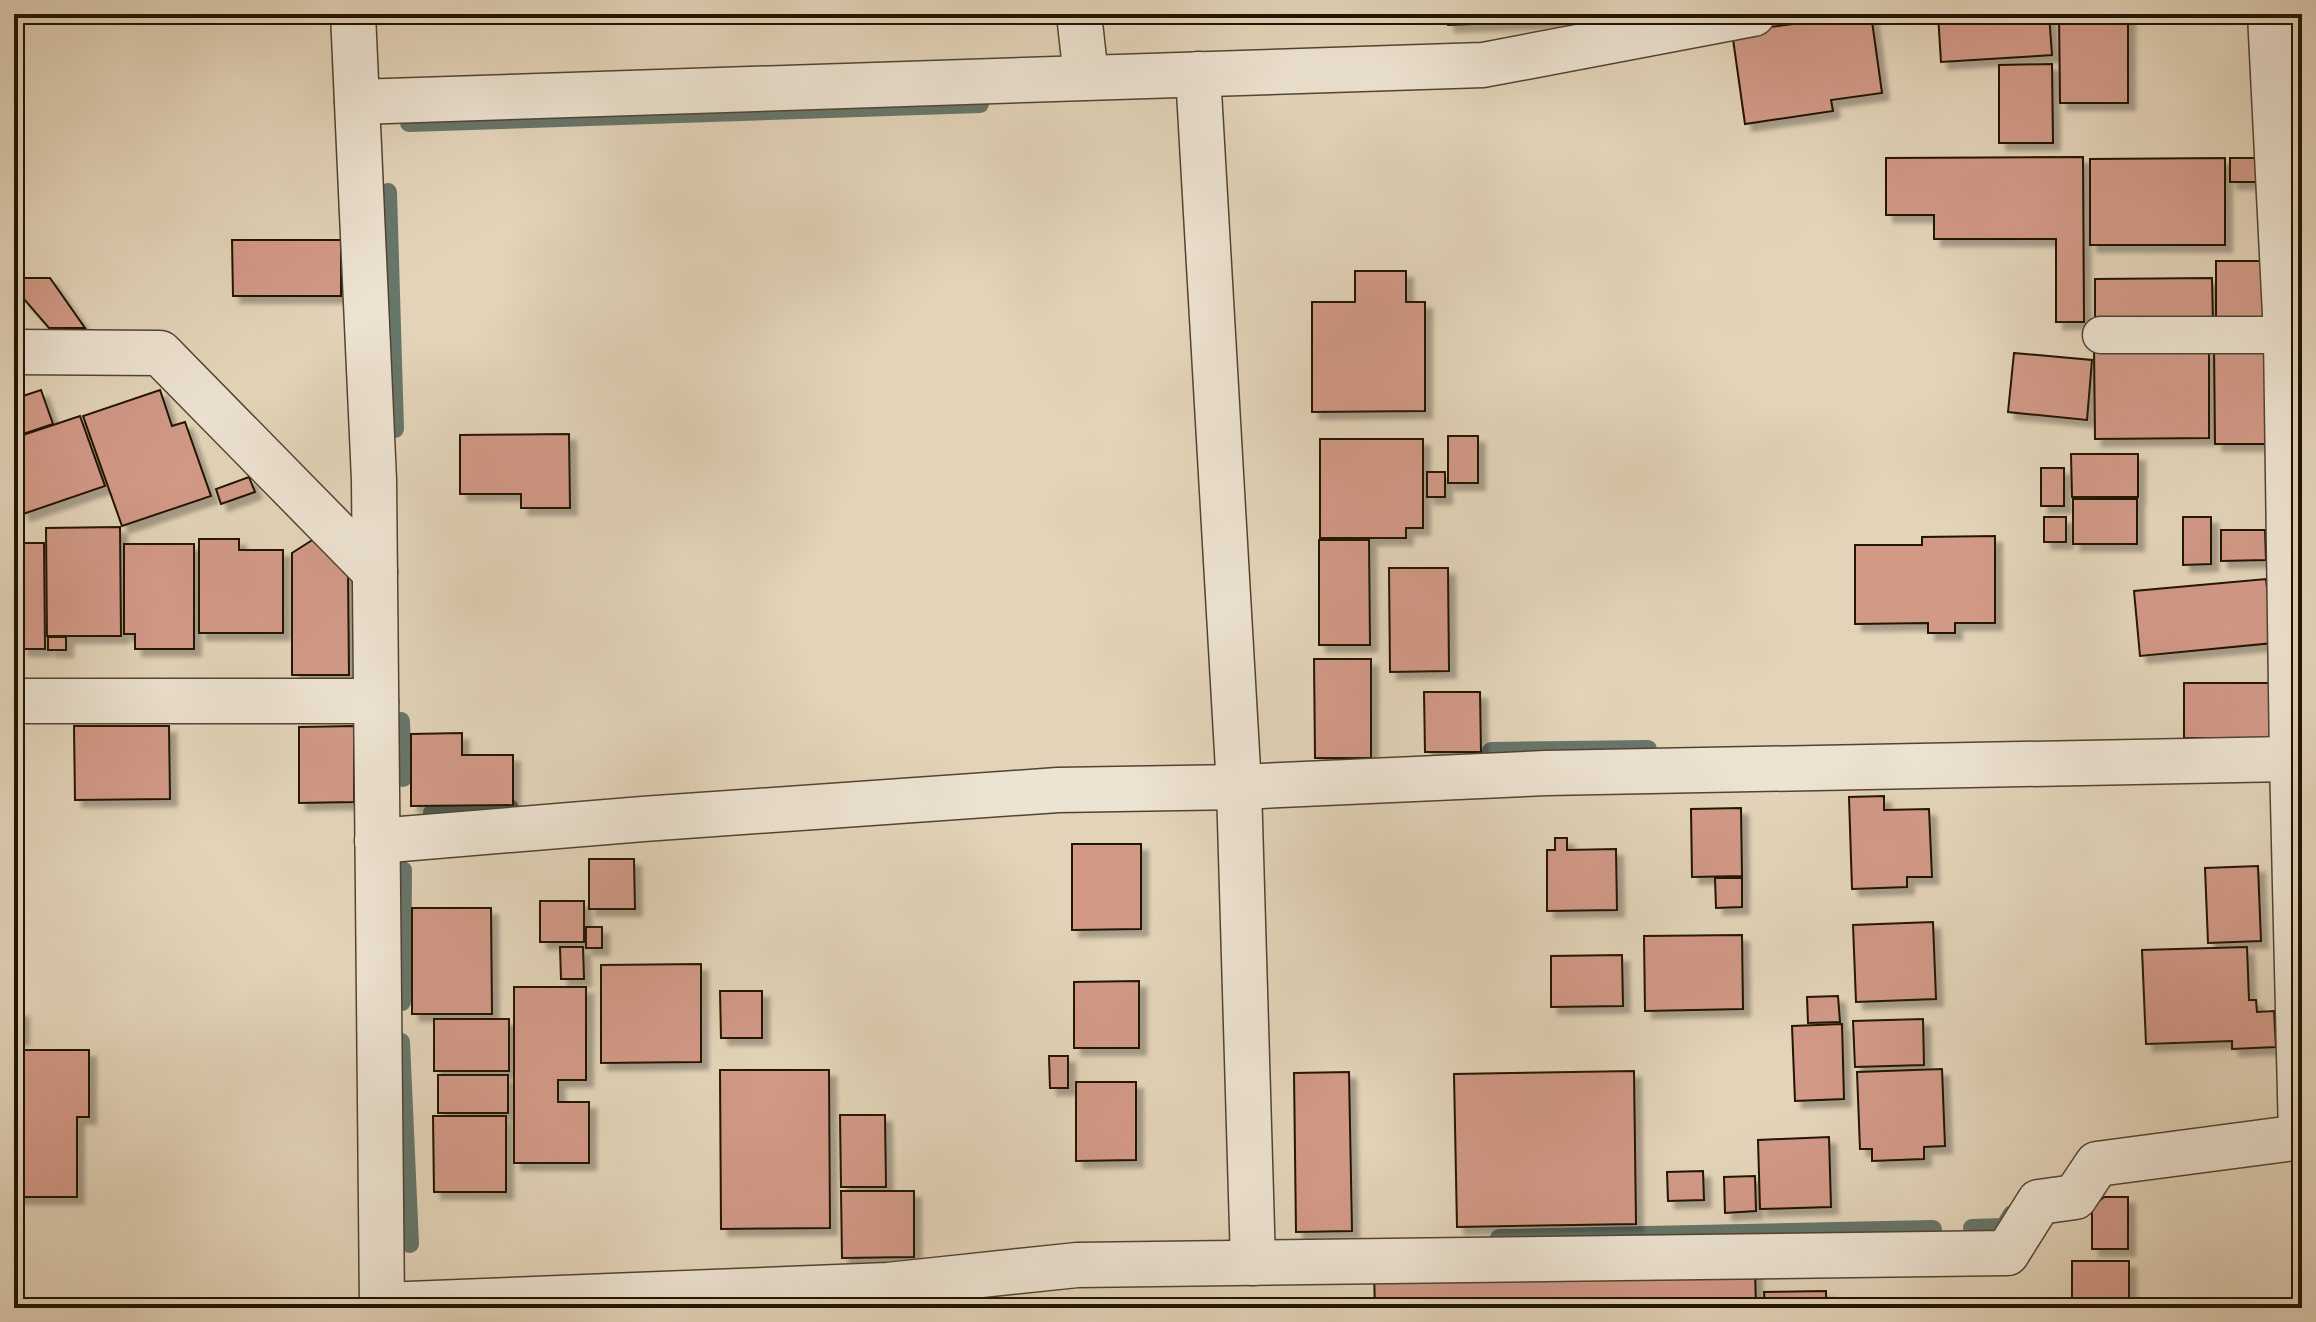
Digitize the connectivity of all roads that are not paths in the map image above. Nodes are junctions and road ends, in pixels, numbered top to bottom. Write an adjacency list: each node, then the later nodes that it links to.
1 (353, 14): 8 (street)
2 (1079, 14): 7 (street)
3 (1753, 14): 5 (street)
4 (2270, 14): 9 (street)
5 (1622, 26): 6 (street)
6 (1198, 74): 7 (street); 17 (street)
7 (1086, 77): 8 (street)
8 (357, 102): 13 (street)
9 (2289, 153): 11 (street)
10 (2101, 335): 11 (lane)
11 (2286, 335): 16 (street)
12 (14, 352): 13 (street)
13 (375, 572): 15 (street)
14 (14, 701): 15 (street)
15 (376, 701): 18 (street)
16 (2295, 770): 17 (street); 19 (street)
17 (1239, 787): 18 (street); 19 (street)
18 (377, 841): 20 (street)
19 (1253, 1263): 20 (street)
20 (382, 1307)

